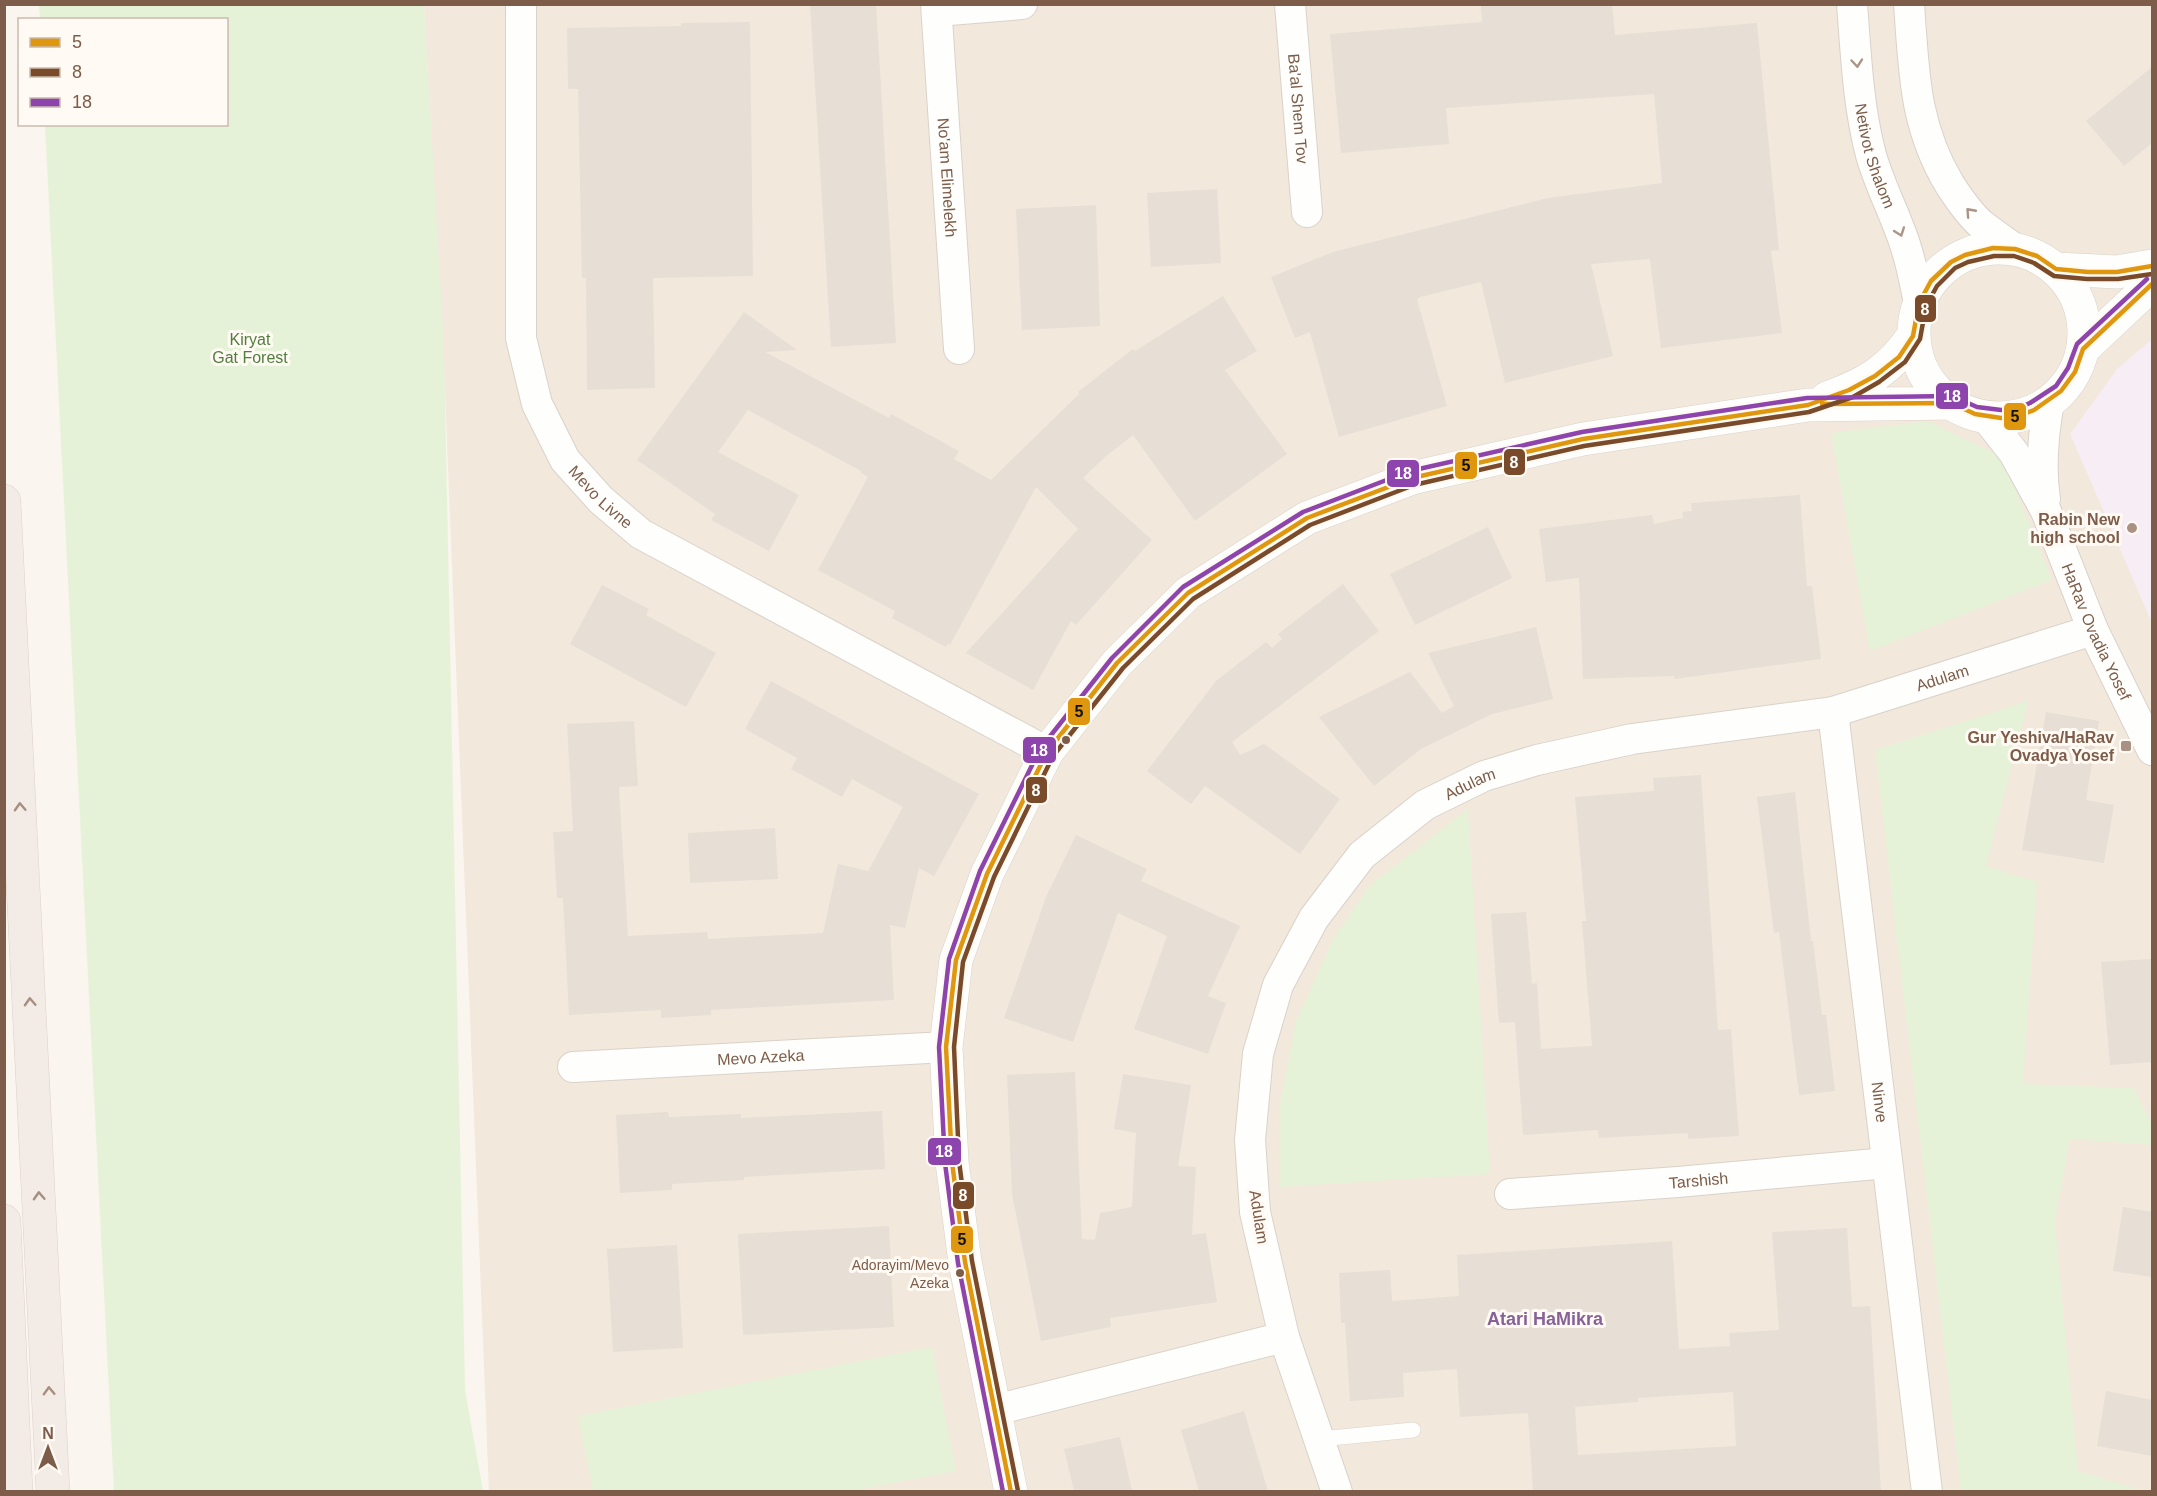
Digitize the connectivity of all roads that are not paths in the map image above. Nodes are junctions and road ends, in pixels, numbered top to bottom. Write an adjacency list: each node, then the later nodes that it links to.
1 (521, 4): 25 (street, Mevo Livne)
2 (1022, 4): 6 (street)
3 (1290, 4): 7 (street, Ba'al Shem Tov)
4 (1852, 4): 12 (street, Netivot Shalom, one-way to 12)
5 (1909, 4): 8 (street, one-way to 5)
6 (936, 8): 14 (street, No'am Elimelekh)
7 (1307, 212)
8 (2015, 249): 10 (street); 12 (street)
9 (2152, 266): 10 (street)
10 (2056, 269): 15 (street)
11 (2152, 284): 15 (street)
12 (1919, 303): 13 (street)
13 (1913, 336): 17 (street); 18 (street)
14 (960, 350)
15 (2083, 350): 16 (street)
16 (2049, 402): 19 (street); 21 (street, HaRav Ovadia Yosef)
17 (1951, 403): 18 (street); 19 (street)
18 (1808, 405): 25 (street)
19 (1985, 416): 21 (street, HaRav Ovadia Yosef)
20 (4, 501): 36 (highway, one-way to 20)
21 (2046, 511): 22 (street, HaRav Ovadia Yosef)
22 (2093, 630): 23 (street, Adulam); 24 (street, HaRav Ovadia Yosef)
23 (1833, 712): 28 (street, Ninve); 31 (street, Adulam)
24 (2152, 750)
25 (1047, 752): 26 (street)
26 (946, 1047): 27 (street, Mevo Azeka); 32 (street)
27 (573, 1067)
28 (1887, 1163): 29 (street, Tarshish); 39 (street, Ninve)
29 (1510, 1194)
30 (4, 1221): 35 (highway)
31 (1284, 1337): 32 (street); 34 (street, Adulam)
32 (995, 1410): 37 (street)
33 (1413, 1430): 34 (lane)
34 (1320, 1439): 38 (street, Adulam)
35 (16, 1491)
36 (53, 1491)
37 (1011, 1491)
38 (1337, 1491)
39 (1927, 1491)

